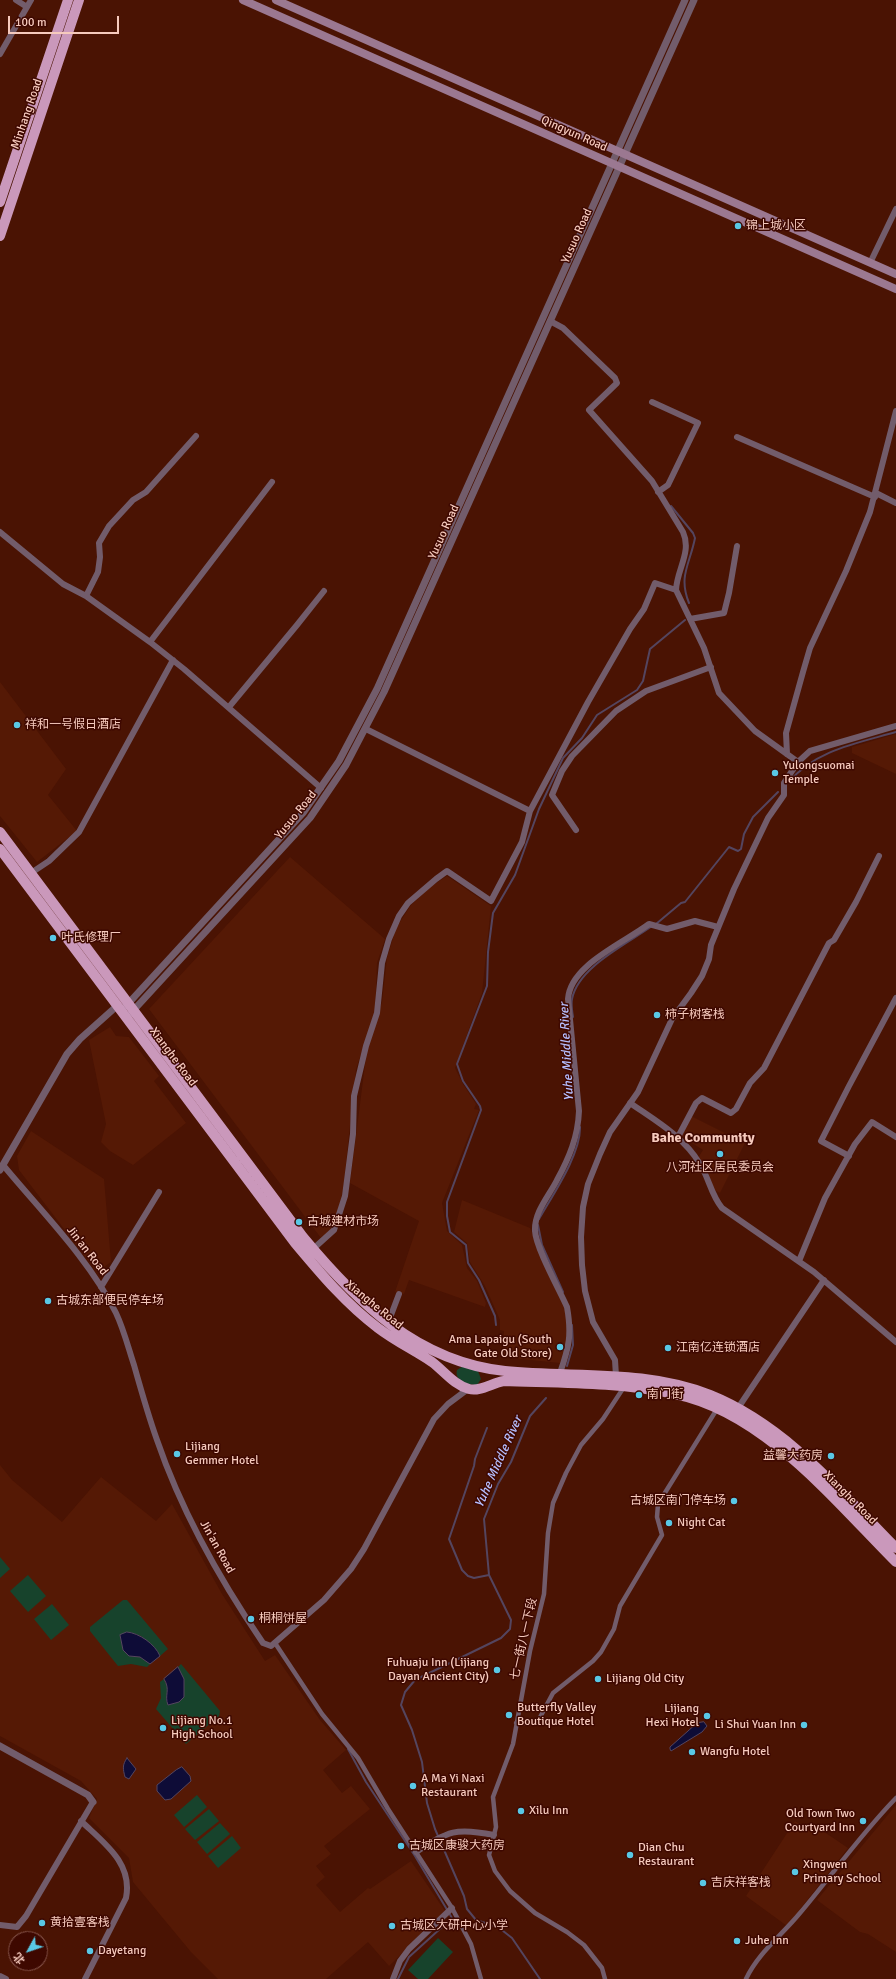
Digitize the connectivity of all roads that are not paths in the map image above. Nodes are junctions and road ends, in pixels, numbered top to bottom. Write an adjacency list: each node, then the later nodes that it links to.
1 (16, 0): 9 (street)
2 (31, 0): 9 (street)
3 (68, 0): 13 (highway, Minhang Road)
4 (79, 0): 15 (highway, Minhang Road)
5 (243, 0): 12 (main road, Qingyun Road)
6 (276, 0): 11 (main road, Qingyun Road)
7 (685, 0): 11 (street, Yusuo Road)
8 (694, 0): 11 (street, Yusuo Road)
9 (27, 7): 10 (street)
10 (0, 54)
11 (621, 154): 12 (street, Yusuo Road); 16 (main road, Qingyun Road)
12 (616, 166): 18 (main road, Qingyun Road); 19 (street, Yusuo Road); 42 (street, Yusuo Road)
13 (0, 202)
14 (896, 209): 16 (street)
15 (0, 236)
16 (870, 263): 17 (main road, Qingyun Road)
17 (896, 274)
18 (896, 289)
19 (550, 321): 25 (street); 39 (street, Yusuo Road)
20 (652, 402): 25 (street)
21 (896, 411): 26 (street)
22 (196, 436): 32 (street)
23 (737, 437): 26 (street)
24 (272, 482): 34 (street)
25 (658, 492): 30 (street)
26 (875, 495): 27 (street); 40 (street)
27 (896, 503)
28 (0, 532): 32 (street)
29 (737, 546): 33 (street)
30 (676, 590): 33 (street); 43 (street)
31 (324, 591): 37 (street)
32 (86, 596): 34 (street)
33 (690, 620): 36 (street)
34 (150, 642): 35 (street)
35 (173, 660): 37 (street); 48 (street)
36 (711, 667): 40 (street); 44 (street)
37 (229, 707): 42 (street)
38 (896, 726): 41 (street)
39 (366, 729): 43 (street); 51 (street, Yusuo Road)
40 (786, 754): 41 (street)
41 (798, 762): 49 (street)
42 (322, 788): 51 (street, Yusuo Road)
43 (530, 812): 58 (street)
44 (576, 830)
45 (0, 832): 48 (highway, Xianghe Road)
46 (0, 849): 51 (highway, Xianghe Road)
47 (879, 856): 53 (street)
48 (31, 873): 51 (highway, Xianghe Road)
49 (718, 927): 52 (street); 67 (street)
50 (896, 998): 55 (street)
51 (126, 1009): 56 (street, Jin'an Road); 58 (highway, Xianghe Road); 69 (highway, Xianghe Road)
52 (630, 1103): 53 (street); 68 (street)
53 (678, 1137): 59 (street)
54 (896, 1137): 55 (street)
55 (849, 1156): 59 (street)
56 (2, 1167): 61 (street, Jin'an Road)
57 (159, 1192): 61 (street)
58 (313, 1249): 63 (highway, Xianghe Road)
59 (799, 1262): 60 (street)
60 (824, 1280): 64 (street); 73 (street)
61 (101, 1287): 77 (street, Jin'an Road)
62 (399, 1294): 63 (street)
63 (388, 1323): 65 (highway, Xianghe Road)
64 (896, 1342)
65 (458, 1359): 66 (highway, Xianghe Road); 69 (highway)
66 (486, 1367): 67 (highway, Xianghe Road); 70 (highway)
67 (560, 1373): 68 (highway, Xianghe Road)
68 (616, 1376): 73 (highway, Xianghe Road)
69 (450, 1377): 72 (highway, Xianghe Road)
70 (487, 1386): 71 (highway, Xianghe Road); 72 (highway, Xianghe Road)
71 (624, 1386): 74 (highway, Xianghe Road); 78 (street, 七一街八一下段)
72 (468, 1389): 77 (street)
73 (738, 1408): 75 (highway, Xianghe Road)
74 (717, 1409): 76 (highway, Xianghe Road); 78 (street)
75 (896, 1548)
76 (896, 1562)
77 (275, 1643): 84 (street)
78 (516, 1723): 83 (street, 七一街八一下段)
79 (0, 1746): 81 (street)
80 (896, 1798): 93 (street)
81 (93, 1802): 82 (street)
82 (81, 1821): 86 (street); 89 (street)
83 (494, 1836): 84 (street); 92 (street, 七一街八一下段)
84 (416, 1852): 85 (street)
85 (452, 1908): 90 (street); 91 (street)
86 (0, 1926)
87 (0, 1976): 88 (street)
88 (6, 1979)
89 (85, 1979)
90 (393, 1979)
91 (481, 1979)
92 (605, 1979)
93 (746, 1979)

